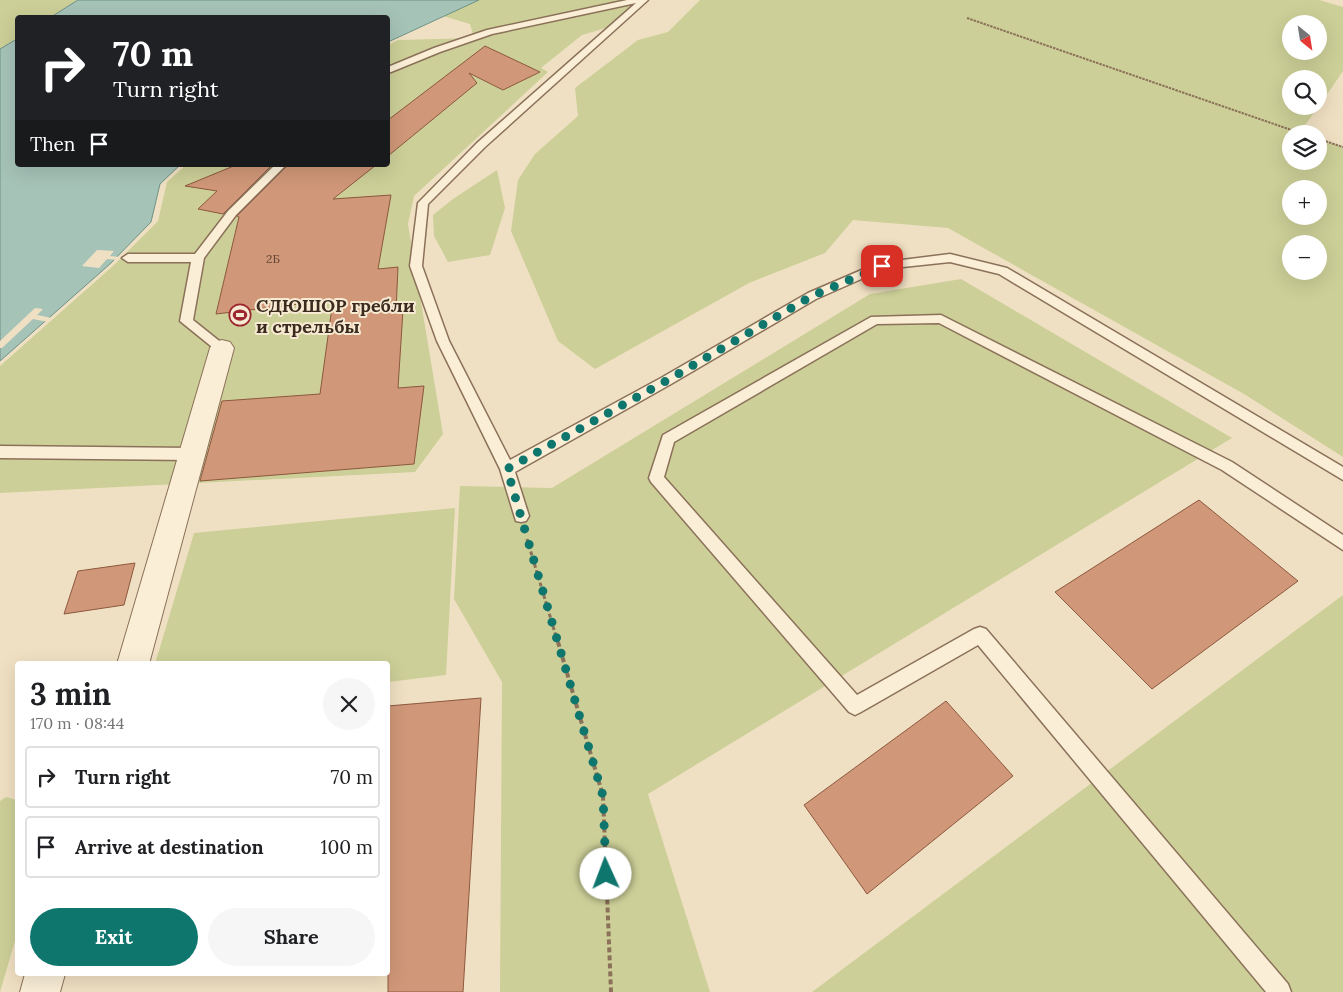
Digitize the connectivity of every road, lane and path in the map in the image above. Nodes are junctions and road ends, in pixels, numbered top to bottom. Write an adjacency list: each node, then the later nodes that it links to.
1 (638, 0): 4 (lane)
2 (644, 0): 14 (lane)
3 (967, 18): 5 (path)
4 (390, 69)
5 (1282, 127)
6 (1327, 142): 7 (path)
7 (1343, 148)
8 (279, 167): 10 (lane)
9 (128, 258): 10 (lane)
10 (198, 258): 11 (lane)
11 (222, 348): 13 (street)
12 (0, 452): 13 (lane)
13 (192, 454): 18 (street)
14 (507, 469): 15 (lane); 16 (lane)
15 (1343, 474)
16 (521, 516): 21 (path)
17 (1343, 543): 22 (lane)
18 (134, 661)
19 (44, 976): 20 (street)
20 (40, 992)
21 (611, 992)
22 (1280, 992)

